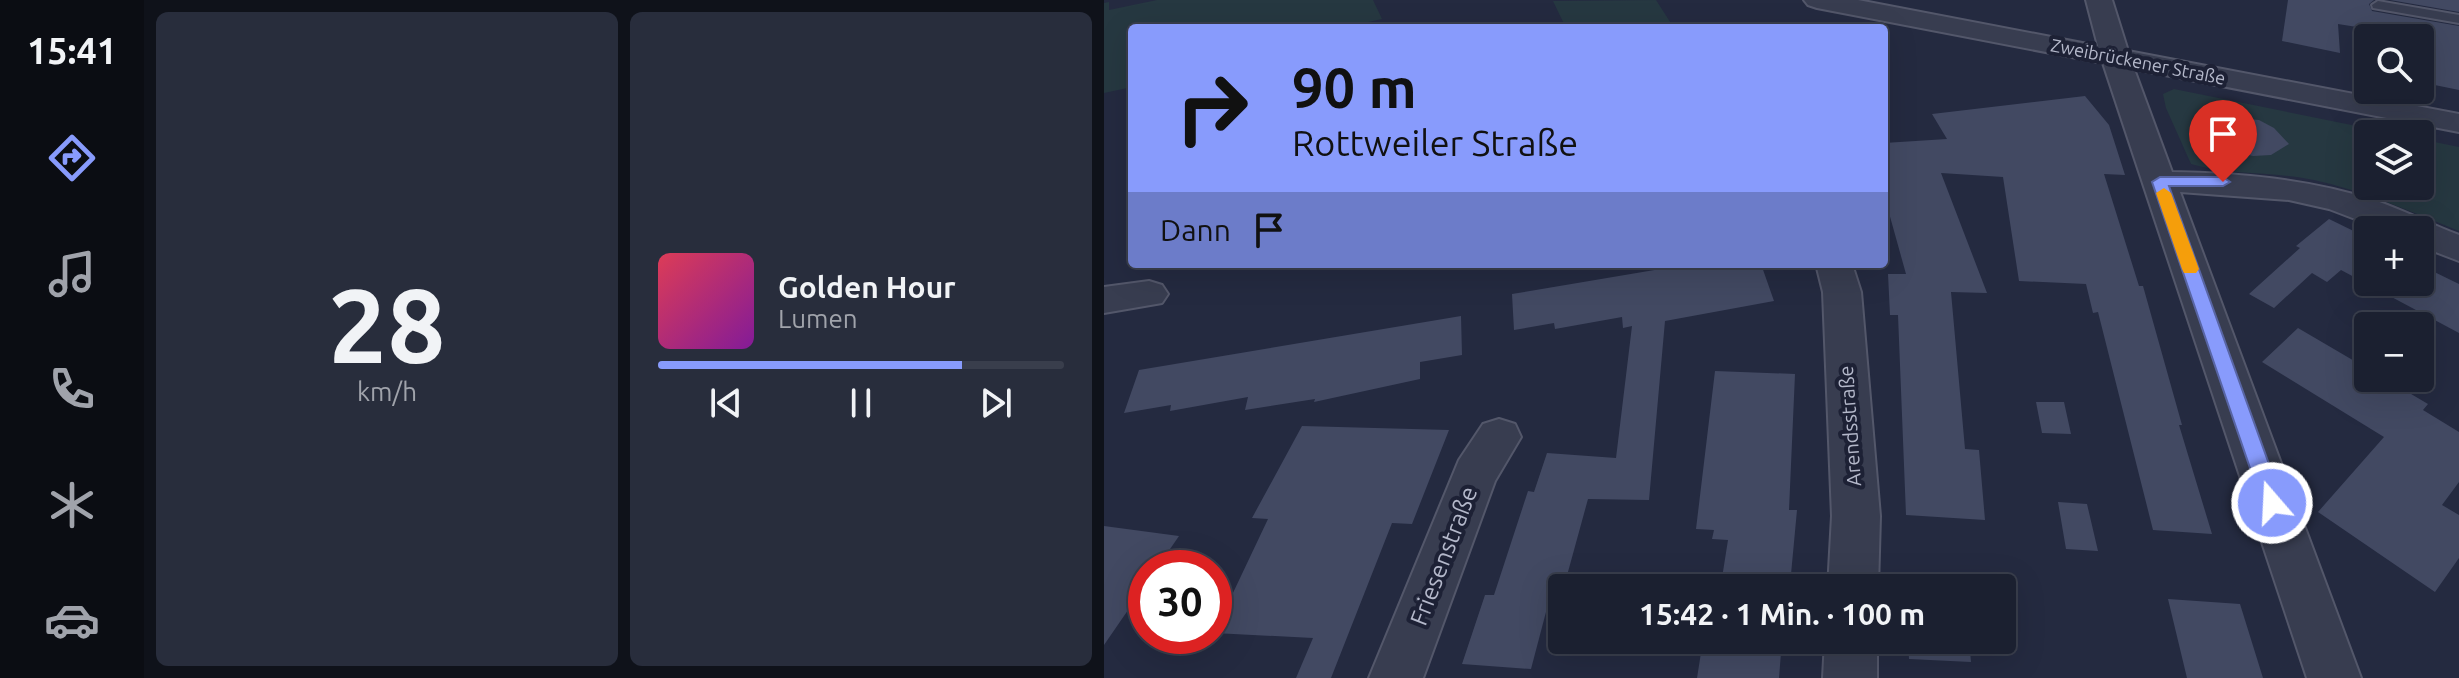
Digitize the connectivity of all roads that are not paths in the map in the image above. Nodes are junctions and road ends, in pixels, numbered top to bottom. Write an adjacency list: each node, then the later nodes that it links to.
1 (1817, 0): 5 (street, Zweibrückener Straße)
2 (2099, 0): 5 (street)
3 (2378, 5): 4 (lane)
4 (2459, 19)
5 (2116, 59): 6 (street, Zweibrückener Straße); 7 (street)
6 (2459, 123)
7 (2160, 182): 8 (street); 19 (street)
8 (2382, 216)
9 (2434, 239): 10 (street)
10 (2459, 249)
11 (1835, 268): 15 (street, Arendsstraße)
12 (1149, 294): 13 (street)
13 (1104, 300)
14 (1499, 437): 17 (street, Friesenstraße)
15 (1854, 574)
16 (1851, 654): 18 (street)
17 (1396, 678)
18 (1850, 678)
19 (2334, 678)

